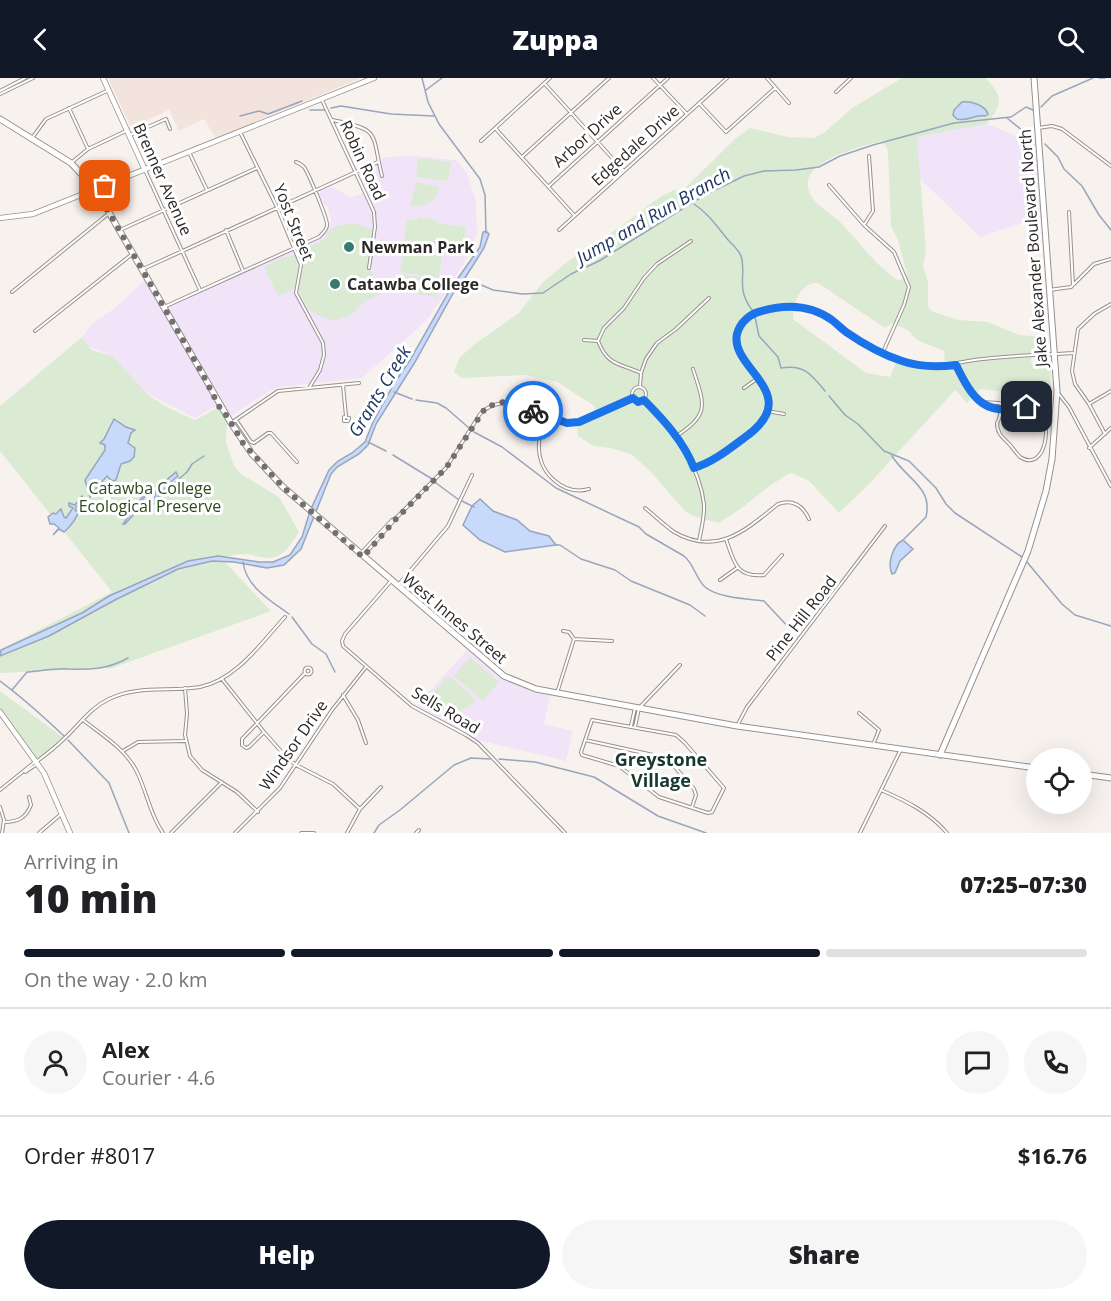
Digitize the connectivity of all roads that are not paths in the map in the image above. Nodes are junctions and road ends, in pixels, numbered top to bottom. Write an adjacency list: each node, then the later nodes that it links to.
1 (25, 78): 17 (street)
2 (33, 78): 17 (street)
3 (104, 78): 16 (street, Brenner Avenue)
4 (374, 78): 19 (street)
5 (550, 78): 13 (street)
6 (609, 78): 23 (street)
7 (653, 78): 14 (street)
8 (668, 78): 14 (street, Arbor Drive)
9 (727, 78): 20 (street, Edgedale Drive)
10 (767, 78): 15 (street)
11 (851, 78): 18 (street)
12 (1034, 78): 28 (main road, Jake Alexander Boulevard North)
13 (544, 83): 23 (street); 27 (street)
14 (660, 85): 24 (street); 34 (street, Arbor Drive)
15 (775, 88): 20 (street); 21 (street)
16 (109, 90): 22 (street); 30 (street, Brenner Avenue)
17 (0, 92)
18 (836, 92)
19 (322, 100): 26 (street, Robin Road); 31 (street)
20 (699, 103): 24 (street, Edgedale Drive)
21 (789, 103)
22 (69, 108): 32 (street); 37 (street)
23 (571, 112): 34 (street); 40 (street)
24 (687, 114): 47 (street, Edgedale Drive)
25 (0, 119): 32 (main road, West Innes Street)
26 (332, 120): 42 (street); 48 (street, Robin Road)
27 (495, 128): 33 (street); 40 (street)
28 (1038, 128): 36 (street); 74 (main road, Jake Alexander Boulevard North)
29 (170, 129): 30 (street)
30 (129, 132): 37 (street); 46 (street, Brenner Avenue)
31 (240, 132): 38 (street); 45 (street, Yost Street)
32 (32, 138): 43 (main road, West Innes Street)
33 (481, 141)
34 (598, 141): 47 (street); 51 (street, Arbor Drive)
35 (1090, 143): 36 (street)
36 (1086, 147): 44 (street)
37 (88, 149): 43 (street)
38 (189, 152): 46 (street); 53 (street)
39 (869, 156): 61 (street)
40 (522, 157): 51 (street)
41 (296, 162): 54 (street)
42 (378, 162): 48 (street); 49 (street)
43 (71, 163): 52 (main road, West Innes Street)
44 (1111, 166)
45 (257, 168): 53 (street); 55 (street, Yost Street)
46 (145, 170): 52 (street); 56 (street, Brenner Avenue)
47 (624, 171): 59 (street, Edgedale Drive)
48 (355, 173): 54 (street); 70 (street, Robin Road)
49 (382, 176)
50 (829, 185): 61 (street)
51 (549, 186): 59 (street)
52 (96, 190): 57 (main road, West Innes Street); 60 (street)
53 (207, 190): 56 (street)
54 (316, 190): 55 (street); 66 (street)
55 (277, 207): 63 (street); 66 (street, Yost Street)
56 (164, 210): 62 (street); 67 (street, Brenner Avenue)
57 (110, 212): 62 (main road, West Innes Street); 76 (street)
58 (1069, 212): 73 (street)
59 (575, 216): 64 (street, Edgedale Drive)
60 (0, 218)
61 (864, 225): 83 (street)
62 (120, 230): 68 (main road, West Innes Street)
63 (226, 230): 67 (street); 72 (street)
64 (559, 230)
65 (691, 241): 82 (street)
66 (294, 248): 72 (street); 93 (street, Yost Street)
67 (182, 251): 71 (street); 75 (street, Brenner Avenue)
68 (133, 253): 71 (main road, West Innes Street); 80 (street)
69 (1111, 259): 73 (street)
70 (369, 268)
71 (143, 269): 79 (main road, West Innes Street)
72 (243, 271): 75 (street)
73 (1073, 285): 74 (street)
74 (1049, 290): 85 (main road, Jake Alexander Boulevard North)
75 (200, 291): 79 (street)
76 (12, 292)
77 (709, 298): 88 (street)
78 (1111, 304): 84 (street)
79 (164, 307): 108 (main road, West Innes Street)
80 (35, 331)
81 (584, 339): 82 (street)
82 (598, 341): 88 (street)
83 (883, 352): 86 (street); 89 (street)
84 (1074, 352): 85 (street); 101 (street)
85 (1054, 354): 86 (street); 95 (main road, Jake Alexander Boulevard North)
86 (956, 365): 99 (street)
87 (693, 369): 111 (street)
88 (641, 373): 92 (street)
89 (758, 378): 94 (street); 104 (street)
90 (359, 383): 91 (street)
91 (343, 385): 93 (street); 106 (street)
92 (640, 387): 97 (street); 98 (street)
93 (309, 388): 108 (street)
94 (744, 388)
95 (1057, 391): 112 (street); 155 (main road, Jake Alexander Boulevard North)
96 (1111, 391): 101 (street)
97 (633, 398): 98 (street); 107 (street)
98 (644, 400): 111 (street)
99 (980, 402): 100 (street); 103 (street)
100 (1002, 404): 102 (street); 103 (street)
101 (1089, 404): 110 (street)
102 (1009, 408): 103 (street); 103 (street)
103 (1001, 410)
104 (767, 411): 105 (street); 114 (street)
105 (784, 414)
106 (346, 416)
107 (546, 416): 117 (street); 123 (street)
108 (233, 421): 113 (street); 123 (main road, West Innes Street)
109 (1111, 428): 110 (street)
110 (1105, 434): 112 (street)
111 (675, 437): 114 (street)
112 (1089, 448): 116 (street)
113 (297, 462)
114 (694, 468): 122 (street)
115 (472, 475): 128 (street)
116 (1111, 485)
117 (589, 489)
118 (645, 508): 122 (street)
119 (809, 519): 121 (street)
120 (885, 526): 146 (street, Pine Hill Road)
121 (726, 539): 122 (street); 125 (street)
122 (699, 541)
123 (362, 555): 127 (main road, West Innes Street)
124 (782, 555): 125 (street)
125 (737, 568): 126 (street)
126 (720, 580)
127 (391, 581): 128 (main road, West Innes Street); 134 (street, Sells Road)
128 (397, 586): 138 (main road, West Innes Street)
129 (285, 618): 136 (street)
130 (563, 631): 131 (street)
131 (574, 639): 132 (street); 138 (street)
132 (612, 640)
133 (680, 664): 140 (street)
134 (366, 666): 139 (street, Windsor Drive); 181 (street, Sells Road)
135 (305, 673): 144 (street)
136 (222, 679): 137 (street); 144 (street)
137 (185, 688): 143 (street); 150 (street)
138 (556, 693): 140 (main road, West Innes Street)
139 (343, 695): 151 (street); 157 (street, Windsor Drive)
140 (637, 708): 145 (street); 146 (main road, West Innes Street); 147 (street)
141 (0, 712): 156 (street)
142 (859, 713): 152 (street)
143 (83, 720): 154 (street); 156 (street)
144 (257, 723): 148 (street); 148 (street)
145 (631, 726): 147 (street); 149 (street)
146 (737, 726): 152 (main road, West Innes Street)
147 (635, 727): 167 (street)
148 (264, 732): 157 (street)
149 (585, 740): 167 (street); 167 (street)
150 (185, 741): 154 (street); 161 (street)
151 (366, 743)
152 (873, 745): 153 (main road, West Innes Street)
153 (901, 749): 155 (main road, West Innes Street); 164 (street)
154 (123, 751): 175 (street)
155 (939, 755): 158 (main road, West Innes Street)
156 (36, 763): 163 (street); 170 (street)
157 (296, 765): 168 (street); 169 (street, Windsor Drive)
158 (1026, 767)
159 (1092, 775): 160 (main road)
160 (1111, 778)
161 (222, 782): 169 (street); 176 (street)
162 (381, 787): 168 (street)
163 (0, 790)
164 (881, 790): 182 (street); 183 (street)
165 (29, 797): 171 (street)
166 (0, 807): 171 (street)
167 (692, 808)
168 (360, 809): 180 (street)
169 (258, 812): 177 (street, Windsor Drive)
170 (62, 813): 173 (street); 174 (street)
171 (4, 822): 172 (street)
172 (2, 833)
173 (39, 833)
174 (70, 833)
175 (163, 833)
176 (171, 833)
177 (235, 833)
178 (301, 833): 179 (street)
179 (314, 833)
180 (347, 833)
181 (565, 833)
182 (860, 833)
183 (947, 833)

